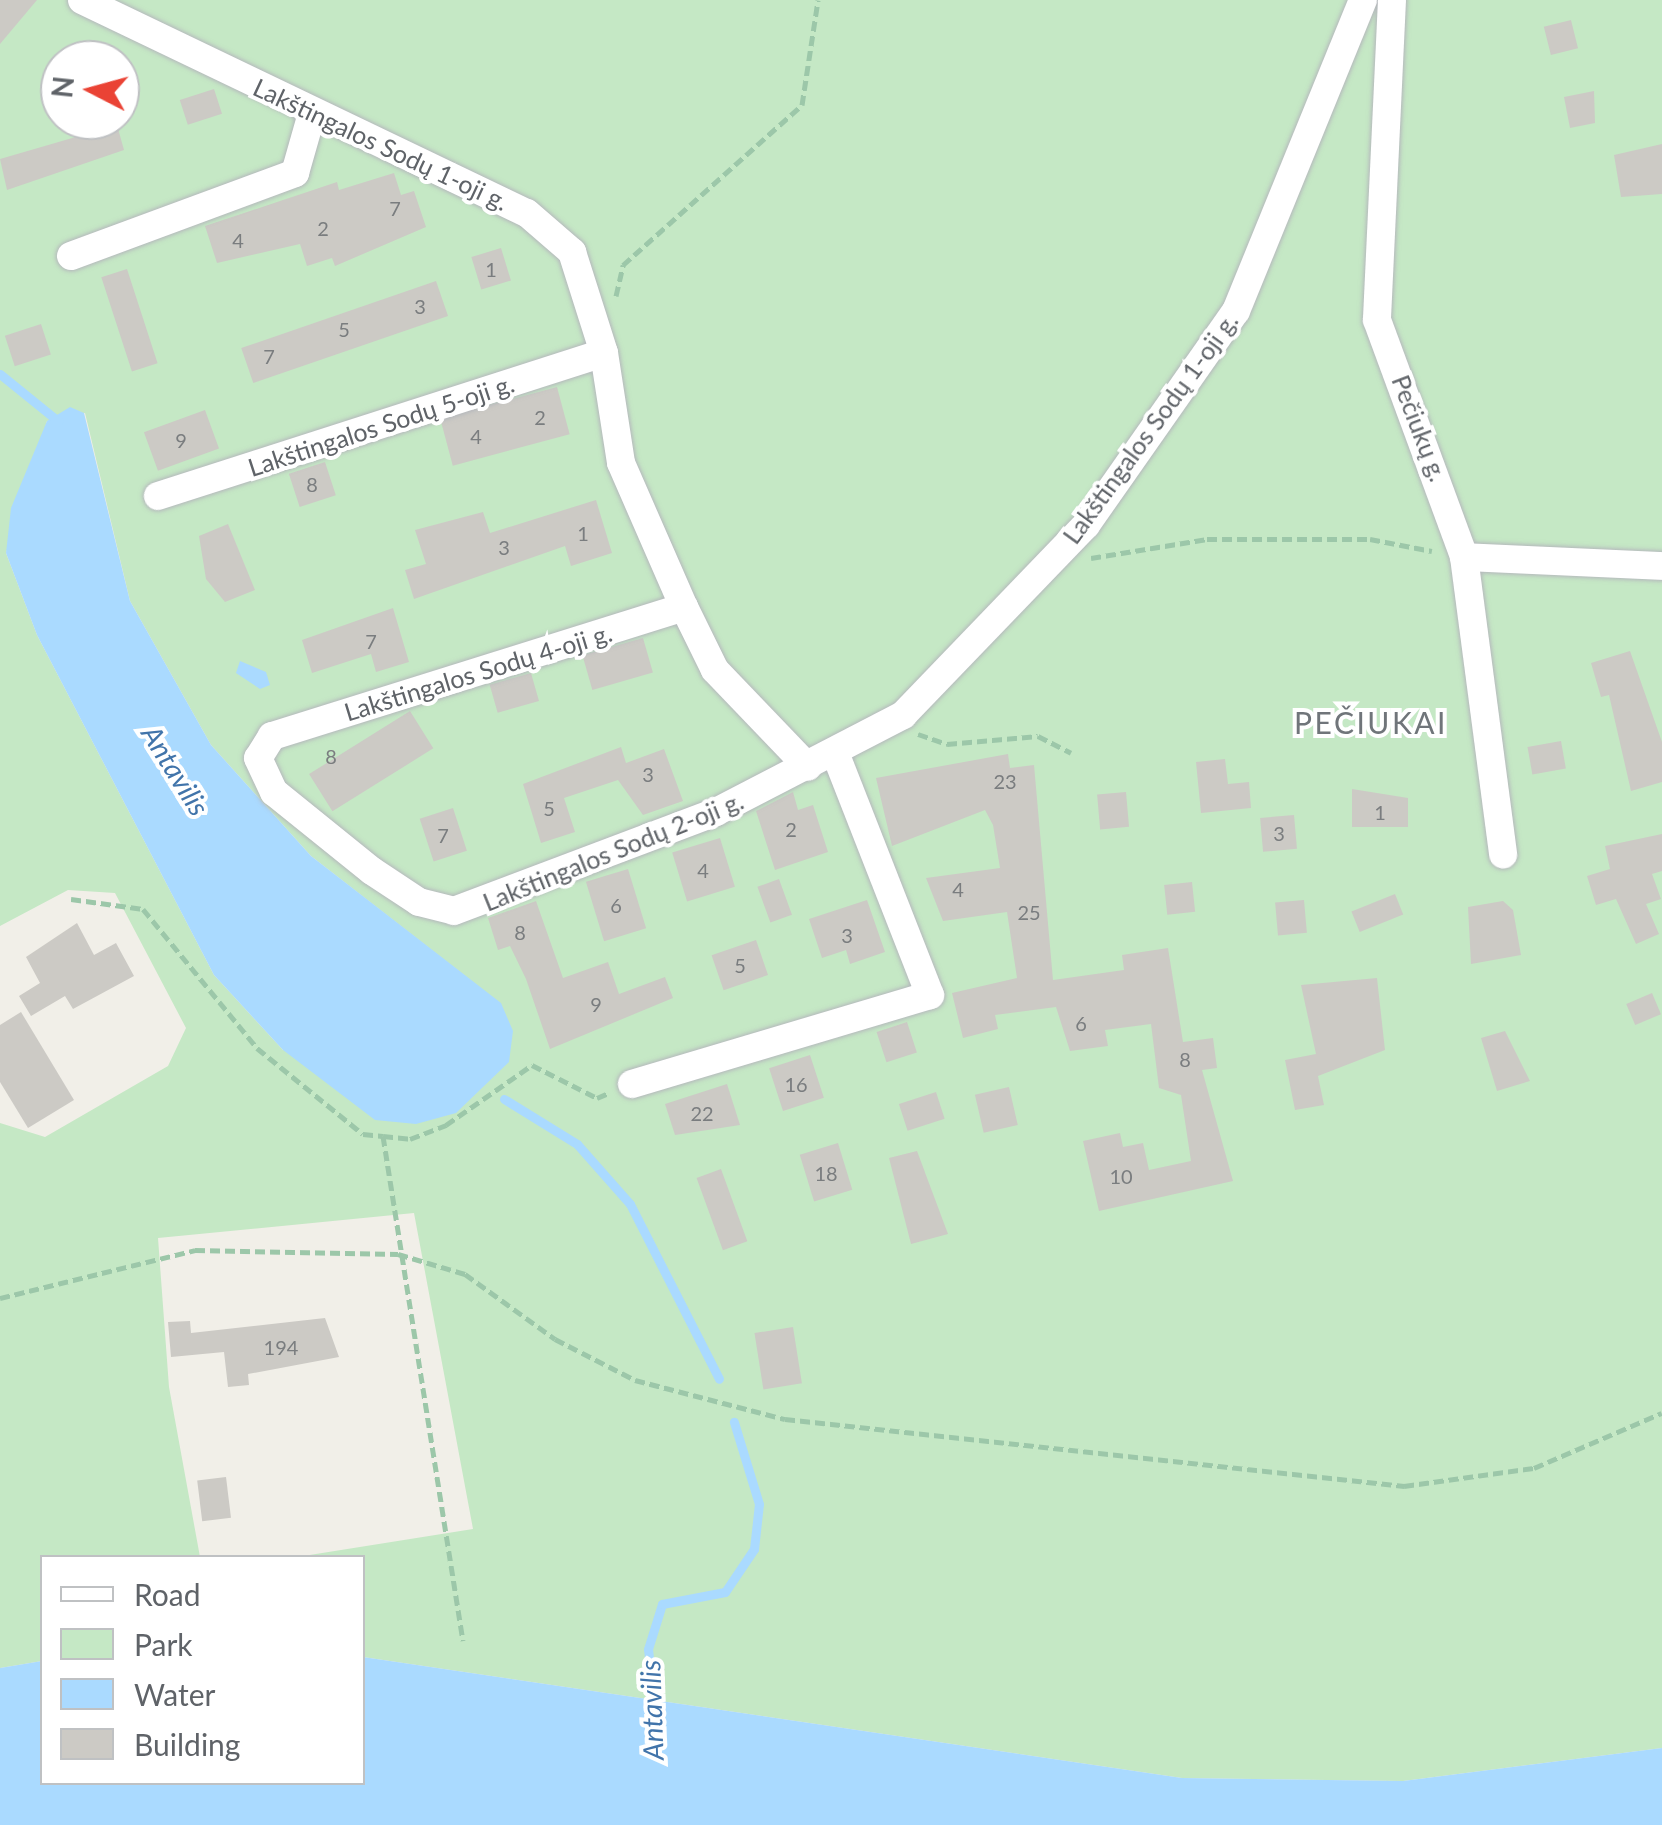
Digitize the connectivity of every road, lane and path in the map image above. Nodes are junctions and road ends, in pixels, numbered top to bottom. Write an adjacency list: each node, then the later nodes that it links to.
1 (82, 0): 5 (street, Lakštingalos Sodų 1-oji g.)
2 (818, 0): 7 (path)
3 (1362, 0): 10 (street, Lakštingalos Sodų 1-oji g.)
4 (1392, 0): 9 (street, Pečiukų g.)
5 (310, 117): 6 (street); 7 (street, Lakštingalos Sodų 1-oji g.)
6 (71, 256)
7 (604, 353): 8 (street, Lakštingalos Sodų 5-oji g.); 12 (street, Lakštingalos Sodų 1-oji g.)
8 (158, 496)
9 (1464, 557): 10 (path); 11 (street); 18 (street, Pečiukų g.)
10 (1049, 566): 13 (street, Lakštingalos Sodų 1-oji g.)
11 (1662, 566)
12 (684, 608): 14 (street, Lakštingalos Sodų 4-oji g.); 17 (street, Lakštingalos Sodų 1-oji g.)
13 (904, 715): 15 (street, Lakštingalos Sodų 1-oji g.); 16 (path)
14 (272, 736): 17 (street, Lakštingalos Sodų 2-oji g.)
15 (835, 753): 17 (street, Lakštingalos Sodų 1-oji g.); 20 (street)
16 (1071, 753)
17 (808, 767)
18 (1503, 854)
19 (71, 899): 21 (path)
20 (632, 1084): 21 (path)
21 (382, 1136): 22 (path)
22 (398, 1254): 23 (path); 24 (path); 25 (path)
23 (0, 1298)
24 (1662, 1412)
25 (463, 1640)

